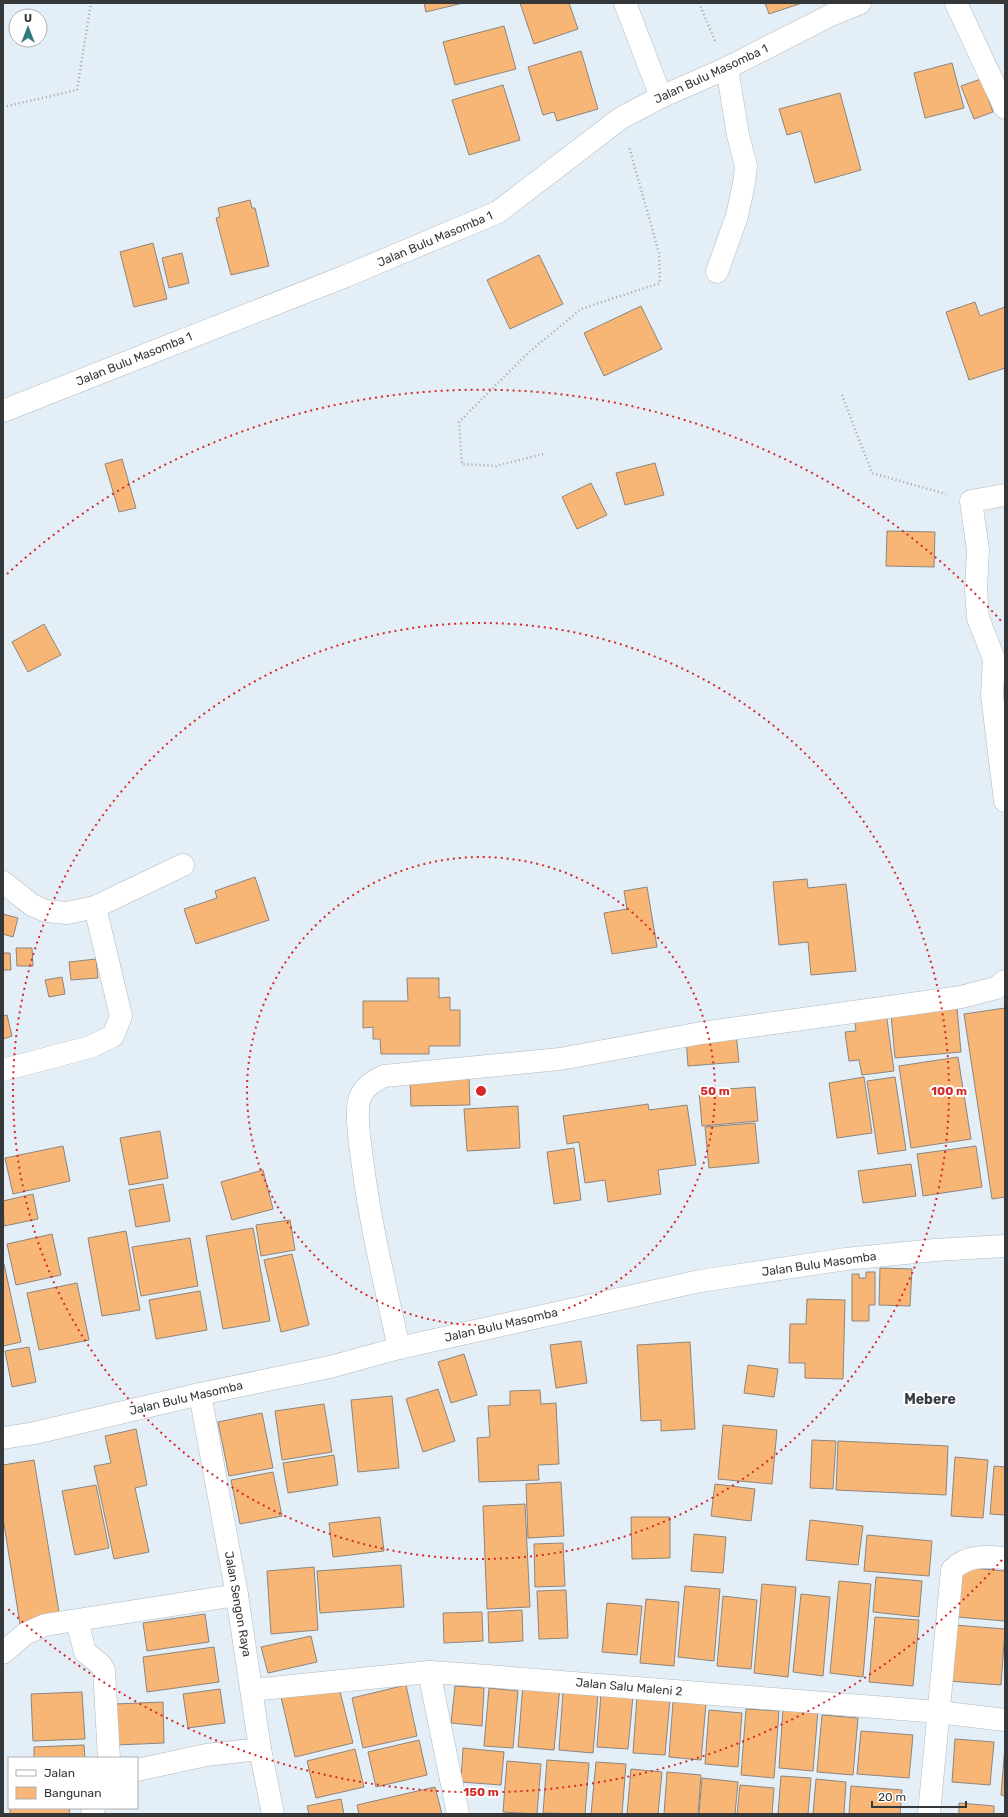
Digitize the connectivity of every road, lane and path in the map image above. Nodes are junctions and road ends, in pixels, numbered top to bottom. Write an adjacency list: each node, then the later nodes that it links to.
1 (91, 3): 8 (path)
2 (625, 3): 7 (street)
3 (699, 3): 6 (path)
4 (860, 3): 6 (street, Jalan Bulu Masomba 1)
5 (956, 3): 9 (street)
6 (727, 68): 7 (street, Jalan Bulu Masomba 1); 11 (street)
7 (661, 96): 10 (street, Jalan Bulu Masomba 1)
8 (3, 107)
9 (1005, 108)
10 (621, 118): 13 (street, Jalan Bulu Masomba 1); 14 (path)
11 (717, 272)
12 (842, 395): 16 (path)
13 (3, 410)
14 (543, 454)
15 (1005, 494): 16 (street)
16 (971, 501): 17 (street)
17 (1005, 801)
18 (183, 865): 20 (street)
19 (3, 882): 20 (street)
20 (95, 907): 22 (street)
21 (1005, 980): 24 (street)
22 (3, 1070)
23 (1005, 1246): 24 (street, Jalan Bulu Masomba)
24 (399, 1348): 25 (street, Jalan Bulu Masomba)
25 (200, 1394): 26 (street, Jalan Bulu Masomba); 28 (street, Jalan Sengon Raya)
26 (3, 1438)
27 (1005, 1558): 33 (street)
28 (237, 1595): 29 (street); 32 (street, Jalan Sengon Raya)
29 (77, 1621): 30 (street); 36 (street)
30 (3, 1653)
31 (428, 1672): 32 (street, Jalan Salu Maleni 2); 33 (street, Jalan Salu Maleni 2); 39 (street)
32 (252, 1690): 35 (street, Jalan Sengon Raya)
33 (938, 1712): 34 (street, Jalan Salu Maleni 2); 40 (street)
34 (1005, 1720)
35 (260, 1750): 37 (street); 38 (street, Jalan Sengon Raya)
36 (108, 1757)
37 (138, 1770)
38 (273, 1814)
39 (458, 1814)
40 (929, 1814)

